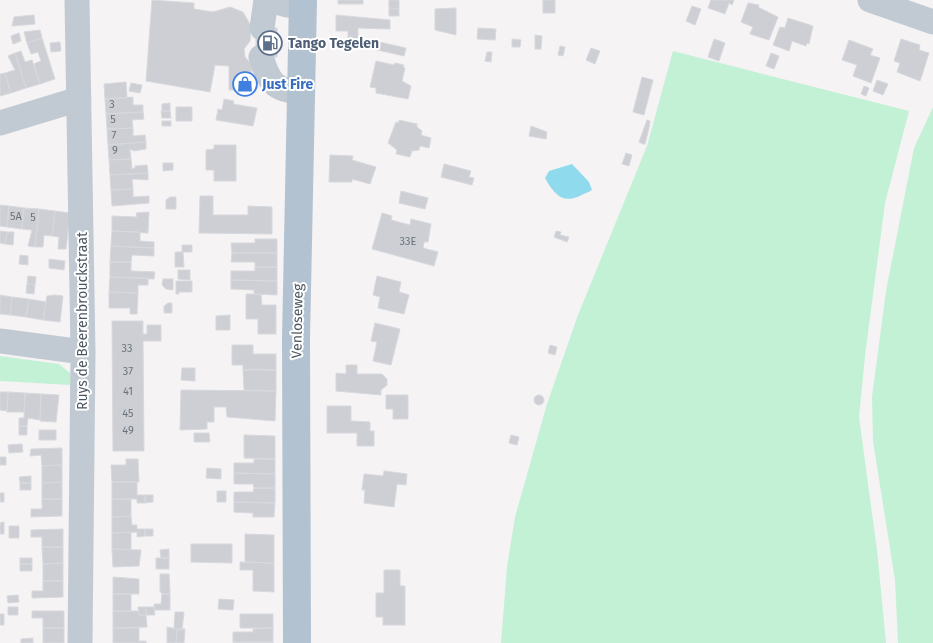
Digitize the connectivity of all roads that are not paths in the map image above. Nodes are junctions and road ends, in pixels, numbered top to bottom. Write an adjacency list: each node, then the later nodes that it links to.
1 (77, 0): 9 (street, Ruys de Beerenbrouckstraat)
2 (267, 0): 4 (street); 6 (street)
3 (870, 0): 5 (street)
4 (303, 3): 8 (main road, Venloseweg)
5 (933, 22)
6 (262, 28)
7 (261, 57): 8 (street)
8 (302, 92): 14 (main road, Venloseweg)
9 (79, 98): 10 (street); 12 (street, Ruys de Beerenbrouckstraat)
10 (0, 123)
11 (0, 341): 12 (street)
12 (83, 352): 13 (street, Ruys de Beerenbrouckstraat)
13 (80, 643)
14 (297, 643)

